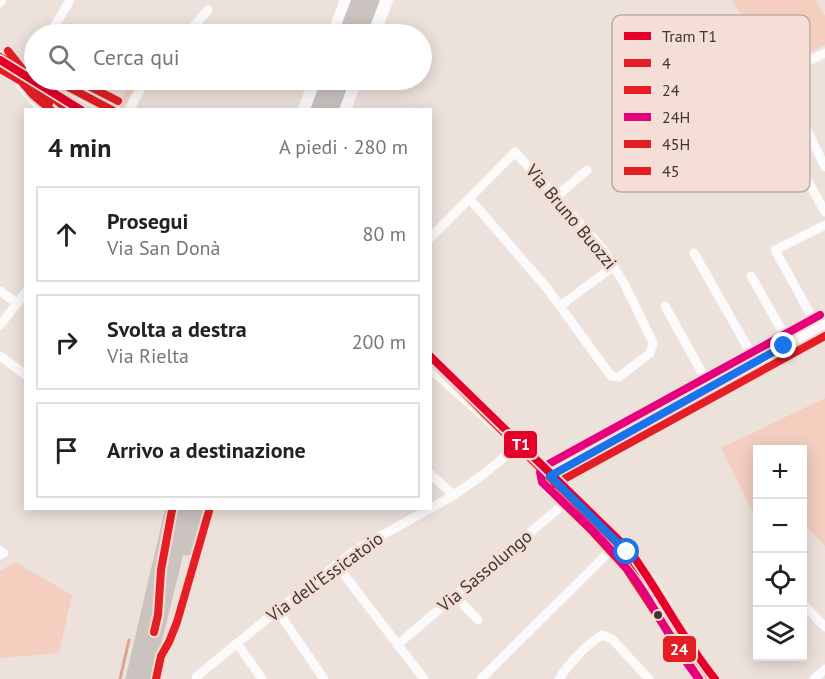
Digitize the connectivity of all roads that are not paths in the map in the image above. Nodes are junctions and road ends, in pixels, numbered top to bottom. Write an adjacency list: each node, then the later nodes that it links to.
1 (70, 0): 7 (street)
2 (347, 0): 9 (street)
3 (359, 0): 10 (main road)
4 (372, 0): 11 (main road)
5 (386, 0): 12 (street)
6 (208, 10): 8 (street)
7 (56, 24)
8 (196, 24)
9 (338, 24)
10 (350, 24)
11 (363, 24)
12 (377, 24)
13 (825, 53): 15 (street)
14 (0, 58): 16 (street); 17 (street)
15 (810, 60)
16 (24, 69)
17 (24, 88)
18 (26, 90): 27 (street)
19 (36, 90): 27 (street)
20 (51, 90): 28 (street)
21 (75, 90): 29 (street)
22 (140, 90): 30 (street)
23 (312, 90): 31 (street)
24 (325, 90): 32 (main road)
25 (338, 90): 33 (main road)
26 (351, 90): 34 (street)
27 (39, 106)
28 (67, 108)
29 (108, 108)
30 (130, 108)
31 (306, 108)
32 (319, 108)
33 (332, 108)
34 (345, 108)
35 (810, 137): 36 (street)
36 (825, 167)
37 (587, 170): 39 (street)
38 (810, 185): 41 (street)
39 (556, 197): 40 (street, Via Bruno Buozzi); 45 (street, Via Bruno Buozzi)
40 (469, 198): 43 (street, Via Bruno Buozzi); 50 (street, Via Bruno Buozzi)
41 (825, 212)
42 (825, 225): 53 (street)
43 (432, 236)
44 (694, 253): 57 (street)
45 (614, 266): 50 (street); 50 (street, Via Bruno Buozzi)
46 (751, 276): 54 (street)
47 (0, 291): 49 (street)
48 (24, 294): 49 (street)
49 (17, 303): 52 (street)
50 (560, 306)
51 (665, 306): 60 (street)
52 (0, 325)
53 (822, 326): 54 (street)
54 (789, 343): 57 (street)
55 (0, 356): 59 (street)
56 (432, 358): 61 (street)
57 (756, 362): 60 (street)
58 (432, 367): 61 (street)
59 (24, 374)
60 (711, 387): 64 (street)
61 (486, 415): 62 (street)
62 (519, 445): 64 (street); 65 (street, Via dell'Essicatoio)
63 (432, 476): 65 (street)
64 (550, 476): 66 (street)
65 (454, 495): 67 (street, Via dell'Essicatoio)
66 (572, 497): 73 (street); 77 (street, Via Sassolungo)
67 (432, 507)
68 (162, 510): 80 (main road)
69 (173, 510): 80 (main road)
70 (187, 510): 85 (main road)
71 (198, 510): 85 (main road)
72 (426, 510): 76 (street, Via dell'Essicatoio)
73 (618, 543): 92 (street); 95 (street)
74 (0, 550): 75 (street)
75 (0, 555)
76 (336, 564): 79 (street, Via dell'Essicatoio); 84 (street)
77 (456, 597): 81 (street); 84 (street, Via Sassolungo)
78 (806, 607): 82 (street)
79 (277, 610): 83 (street, Via dell'Essicatoio); 90 (street)
80 (148, 613): 88 (main road)
81 (478, 620)
82 (825, 627)
83 (237, 643): 87 (street, Via dell'Essicatoio); 89 (street)
84 (397, 645): 91 (street)
85 (148, 669)
86 (825, 669): 96 (street)
87 (196, 677)
88 (133, 679)
89 (262, 679)
90 (324, 679)
91 (424, 679)
92 (481, 679)
93 (559, 679): 94 (street)
94 (649, 679)
95 (712, 679)
96 (814, 679)

